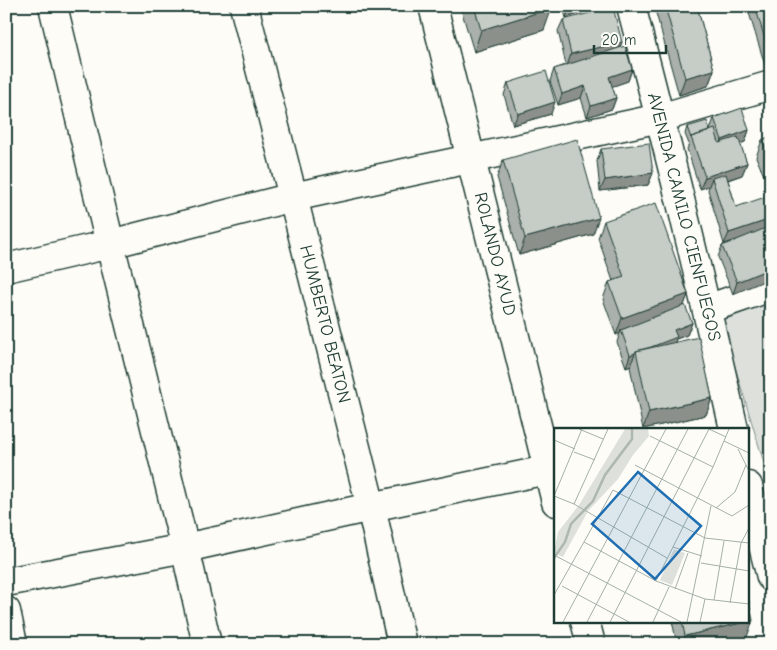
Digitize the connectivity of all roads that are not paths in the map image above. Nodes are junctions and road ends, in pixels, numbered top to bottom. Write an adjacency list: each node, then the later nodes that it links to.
1 (53, 6): 9 (street)
2 (244, 6): 8 (street, HUMBERTO BEATON)
3 (433, 6): 7 (street, ROLANDO AYUD)
4 (631, 6): 6 (street, AVENIDA CAMILO CIENFUEGOS)
5 (771, 85): 6 (street)
6 (660, 118): 7 (street); 12 (street, AVENIDA CAMILO CIENFUEGOS)
7 (471, 158): 8 (street); 14 (street, ROLANDO AYUD)
8 (293, 197): 9 (street); 17 (street, HUMBERTO BEATON)
9 (110, 244): 10 (street); 18 (street)
10 (6, 268)
11 (771, 287): 12 (street)
12 (707, 309): 13 (street, AVENIDA CAMILO CIENFUEGOS)
13 (734, 428)
14 (552, 469): 15 (street, ROLANDO AYUD); 17 (street)
15 (554, 486)
16 (750, 494): 19 (street)
17 (371, 506): 18 (street); 25 (street, HUMBERTO BEATON)
18 (185, 548): 20 (street); 24 (street)
19 (771, 578)
20 (6, 582)
21 (6, 610): 23 (street)
22 (586, 622): 26 (street)
23 (14, 644)
24 (207, 644)
25 (402, 644)
26 (591, 644)

